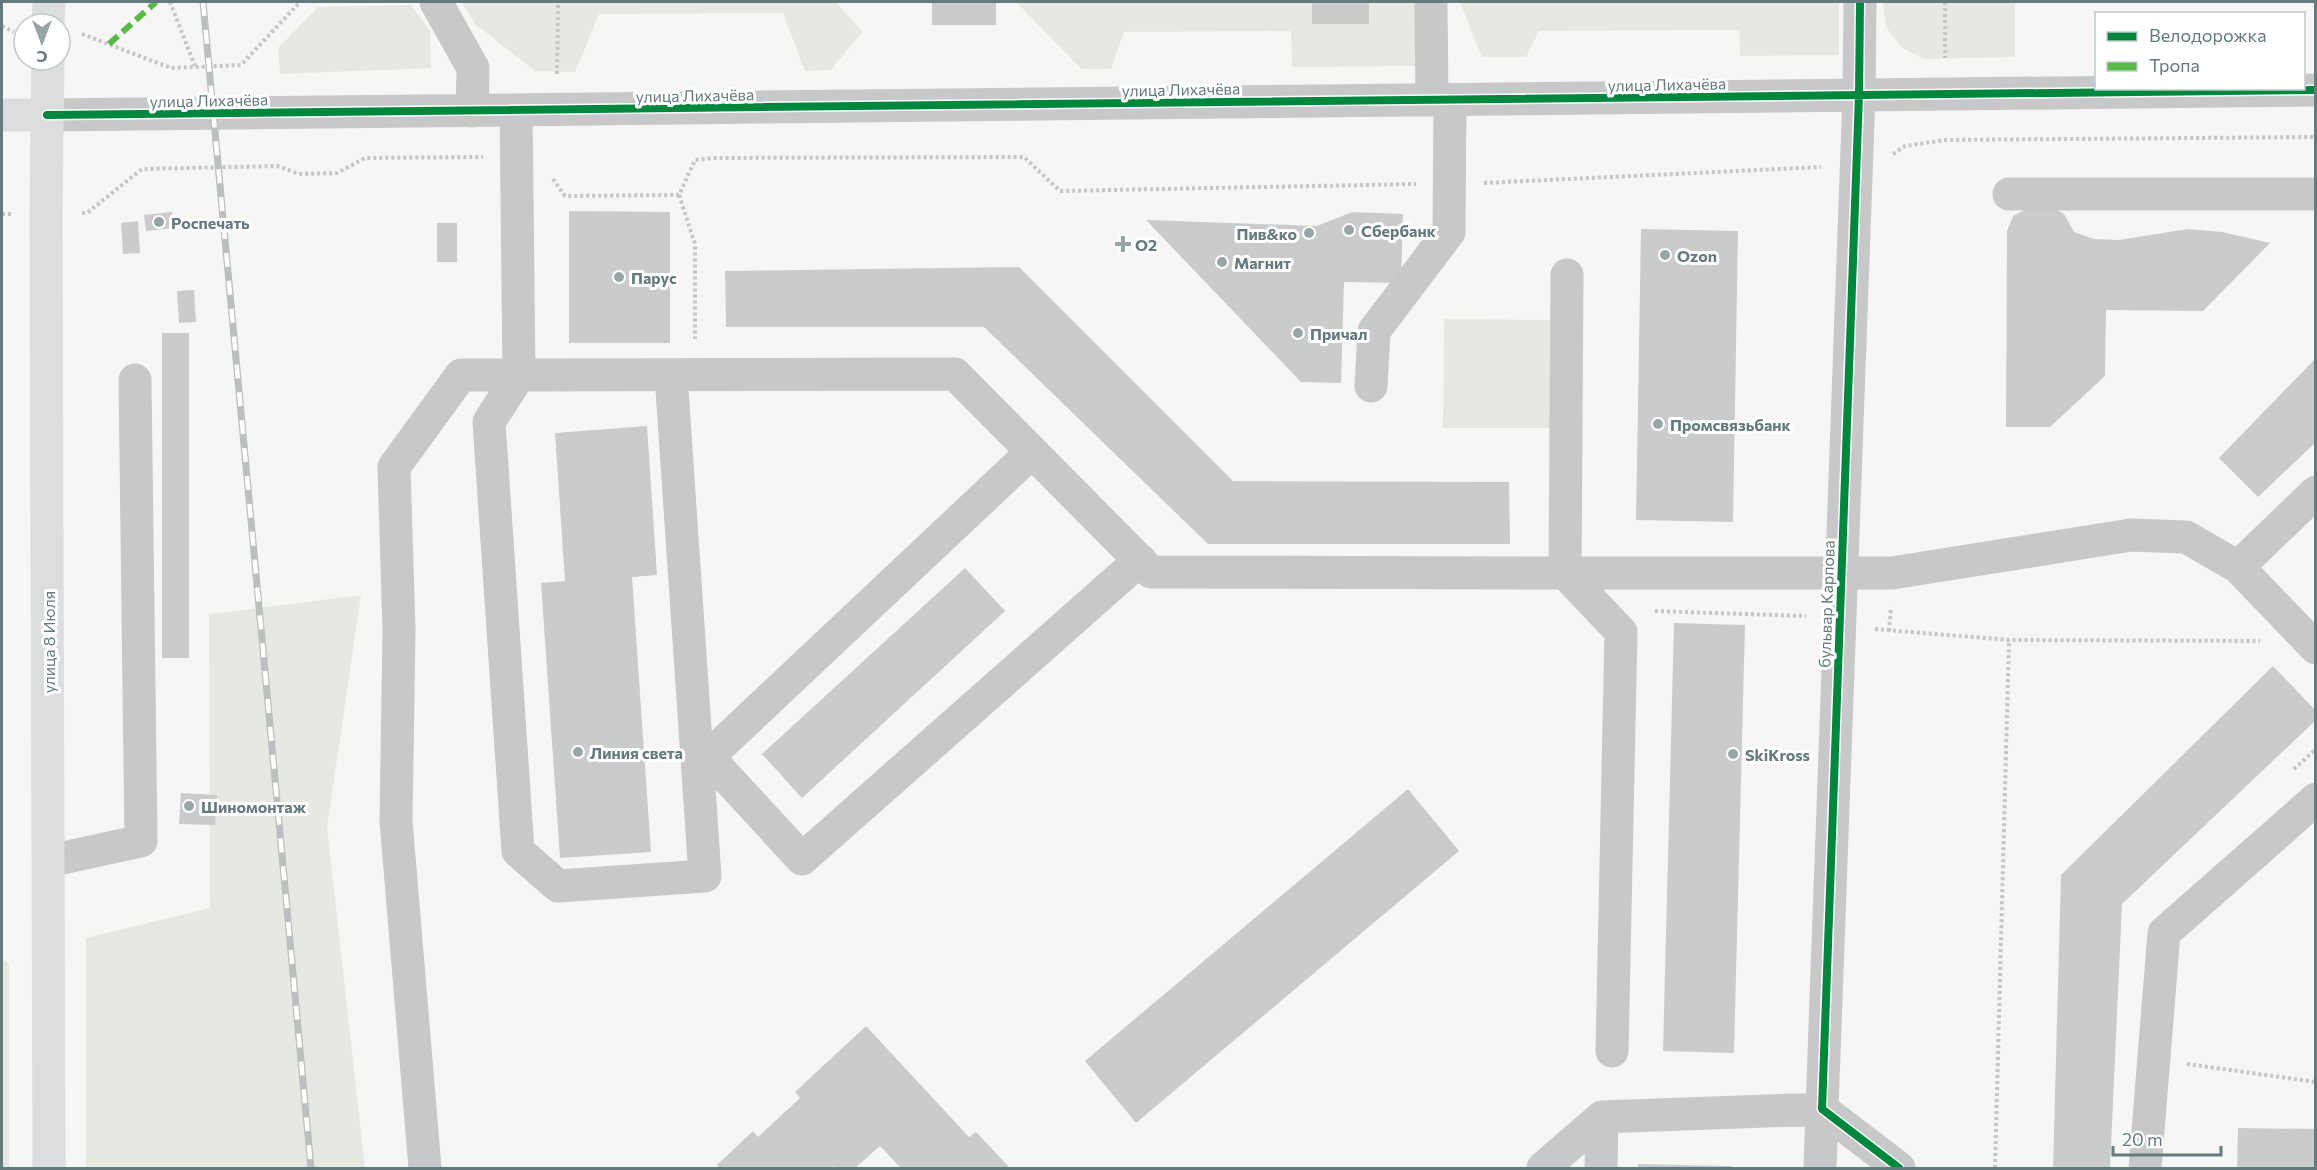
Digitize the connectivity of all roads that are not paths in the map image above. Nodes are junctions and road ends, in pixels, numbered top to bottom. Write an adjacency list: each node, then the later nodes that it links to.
1 (436, 2): 9 (street)
2 (1431, 2): 7 (street)
3 (1860, 2): 6 (street, бульвар Карпова)
4 (48, 72): 11 (main road, улица 8 Июля)
5 (2316, 90): 6 (street, улица Лихачёва)
6 (1859, 95): 7 (street, улица Лихачёва); 24 (street, бульвар Карпова)
7 (1442, 100): 8 (street, улица Лихачёва); 18 (street)
8 (516, 110): 9 (street, улица Лихачёва); 15 (street)
9 (472, 111): 11 (street, улица Лихачёва)
10 (2, 115): 11 (main road, улица Лихачёва)
11 (47, 115): 27 (main road, улица 8 Июля)
12 (2009, 194): 13 (street)
13 (2316, 194)
14 (1567, 275): 23 (street)
15 (519, 375): 16 (street); 16 (street); 32 (street)
16 (671, 375): 19 (street)
17 (135, 380): 27 (street)
18 (1371, 386)
19 (1032, 452): 21 (street); 21 (street)
20 (2316, 492): 22 (street)
21 (1140, 560): 23 (street)
22 (2238, 567): 24 (street); 25 (street)
23 (1565, 573): 24 (street); 28 (street)
24 (1841, 573): 29 (street, бульвар Карпова)
25 (2316, 648)
26 (2316, 799): 37 (street)
27 (49, 861): 31 (main road, улица 8 Июля)
28 (1612, 1052)
29 (1821, 1109): 30 (street); 35 (street, бульвар Карпова); 36 (street)
30 (1602, 1117): 33 (street); 34 (street)
31 (50, 1168)
32 (425, 1168)
33 (1543, 1168)
34 (1601, 1168)
35 (1820, 1168)
36 (1899, 1168)
37 (2145, 1168)

